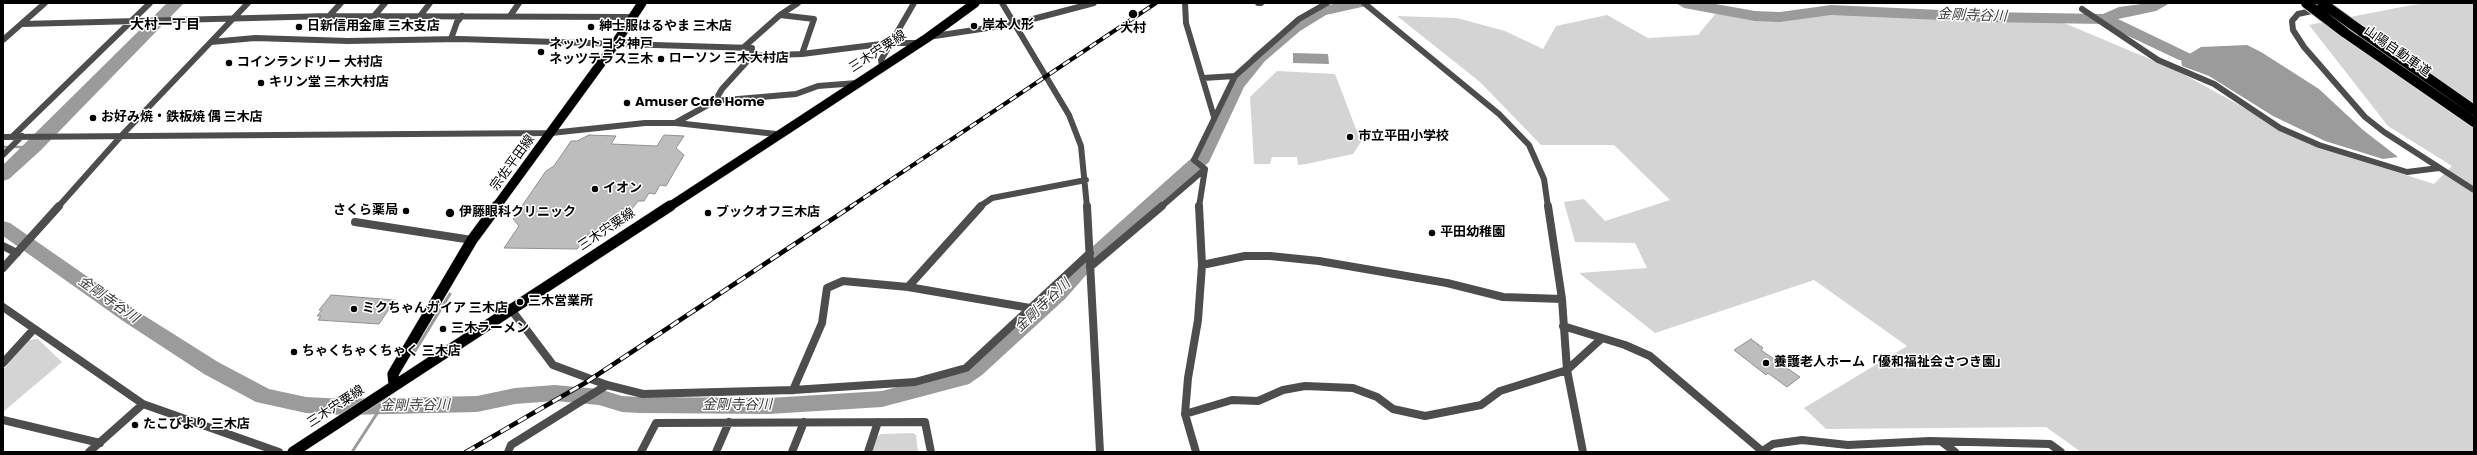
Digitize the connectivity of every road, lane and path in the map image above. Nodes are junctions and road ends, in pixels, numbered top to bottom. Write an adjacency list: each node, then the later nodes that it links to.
1 (45, 3): 30 (street)
2 (150, 3): 29 (street)
3 (248, 3): 28 (street)
4 (341, 3): 22 (street)
5 (385, 3): 23 (street)
6 (430, 3): 24 (street)
7 (519, 3): 26 (street)
8 (642, 3): 27 (main road, 宗佐平田線)
9 (798, 3): 21 (street)
10 (914, 3): 36 (street)
11 (975, 3): 32 (main road, 三木宍粟線)
12 (1002, 3): 31 (street)
13 (1094, 3): 31 (street)
14 (1185, 3): 44 (street)
15 (1327, 3): 43 (street)
16 (1364, 3): 71 (street)
17 (2306, 3): 49 (highway, 山陽自動車道, bridge)
18 (2322, 3): 47 (highway, 山陽自動車道, bridge)
19 (2326, 3): 58 (street)
20 (2082, 9): 58 (street)
21 (780, 15): 39 (street); 40 (street)
22 (329, 16): 23 (street); 28 (street)
23 (374, 16): 24 (street)
24 (420, 16): 25 (street)
25 (462, 16): 26 (street); 33 (street)
26 (510, 16): 27 (street)
27 (632, 17): 38 (main road, 宗佐平田線)
28 (233, 18): 29 (street); 35 (street)
29 (132, 21): 30 (street); 54 (street)
30 (22, 24): 34 (street)
31 (1014, 24): 32 (street); 60 (street)
32 (927, 38): 37 (main road, 三木宍粟線)
33 (451, 39): 35 (street); 38 (street)
34 (3, 40)
35 (211, 42): 53 (street)
36 (889, 43): 37 (street); 40 (street); 42 (street)
37 (918, 43): 42 (main road, 三木宍粟線)
38 (615, 44): 39 (street); 51 (main road, 宗佐平田線)
39 (744, 47): 41 (street)
40 (802, 54): 41 (street)
41 (752, 56): 46 (street)
42 (882, 66): 45 (main road, 三木宍粟線)
43 (1235, 76): 44 (street); 48 (street)
44 (1203, 78): 48 (street)
45 (857, 83): 46 (street); 52 (main road, 三木宍粟線)
46 (715, 101): 50 (street)
47 (2474, 110)
48 (1214, 117): 59 (street)
49 (2474, 122)
50 (676, 123): 51 (street); 52 (street)
51 (551, 133): 53 (street); 63 (main road, 宗佐平田線)
52 (776, 134): 73 (main road, 三木宍粟線)
53 (122, 135): 55 (street); 65 (street)
54 (13, 136): 55 (street); 56 (street)
55 (22, 136): 57 (street)
56 (3, 137)
57 (3, 155)
58 (2439, 168): 61 (street)
59 (1205, 169): 67 (street); 68 (street)
60 (1086, 180): 66 (street); 70 (street)
61 (2474, 190)
62 (355, 222): 63 (street)
63 (472, 240): 81 (main road, 宗佐平田線)
64 (3, 246): 65 (street)
65 (17, 253): 69 (street)
66 (1090, 253): 68 (street); 74 (street)
67 (1202, 265): 71 (street); 84 (street)
68 (1090, 267): 101 (street)
69 (3, 268)
70 (908, 287): 74 (street); 82 (street)
71 (1562, 300): 75 (street)
72 (3, 307): 76 (street)
73 (510, 308): 80 (street); 81 (main road, 三木宍粟線)
74 (1030, 308): 82 (street)
75 (1563, 326): 77 (street); 79 (street)
76 (33, 330): 78 (street); 83 (street)
77 (1600, 339): 79 (street); 104 (street)
78 (3, 363)
79 (1567, 370): 84 (street); 103 (street)
80 (607, 385): 82 (street); 95 (street)
81 (391, 388): 94 (main road, 三木宍粟線)
82 (793, 390)
83 (144, 404): 90 (street); 93 (street)
84 (1185, 414): 102 (street)
85 (3, 420): 90 (street)
86 (729, 422): 87 (street); 96 (street); 97 (street)
87 (804, 422): 88 (street); 98 (street)
88 (878, 422): 99 (street); 100 (street)
89 (1942, 442): 91 (street); 105 (street); 106 (street)
90 (100, 443): 92 (street)
91 (1851, 449): 104 (street)
92 (89, 452)
93 (279, 452)
94 (293, 452)
95 (508, 452)
96 (641, 452)
97 (716, 452)
98 (792, 452)
99 (868, 452)
100 (931, 452)
101 (1100, 452)
102 (1196, 452)
103 (1582, 452)
104 (1761, 452)
105 (1955, 452)
106 (2061, 452)

